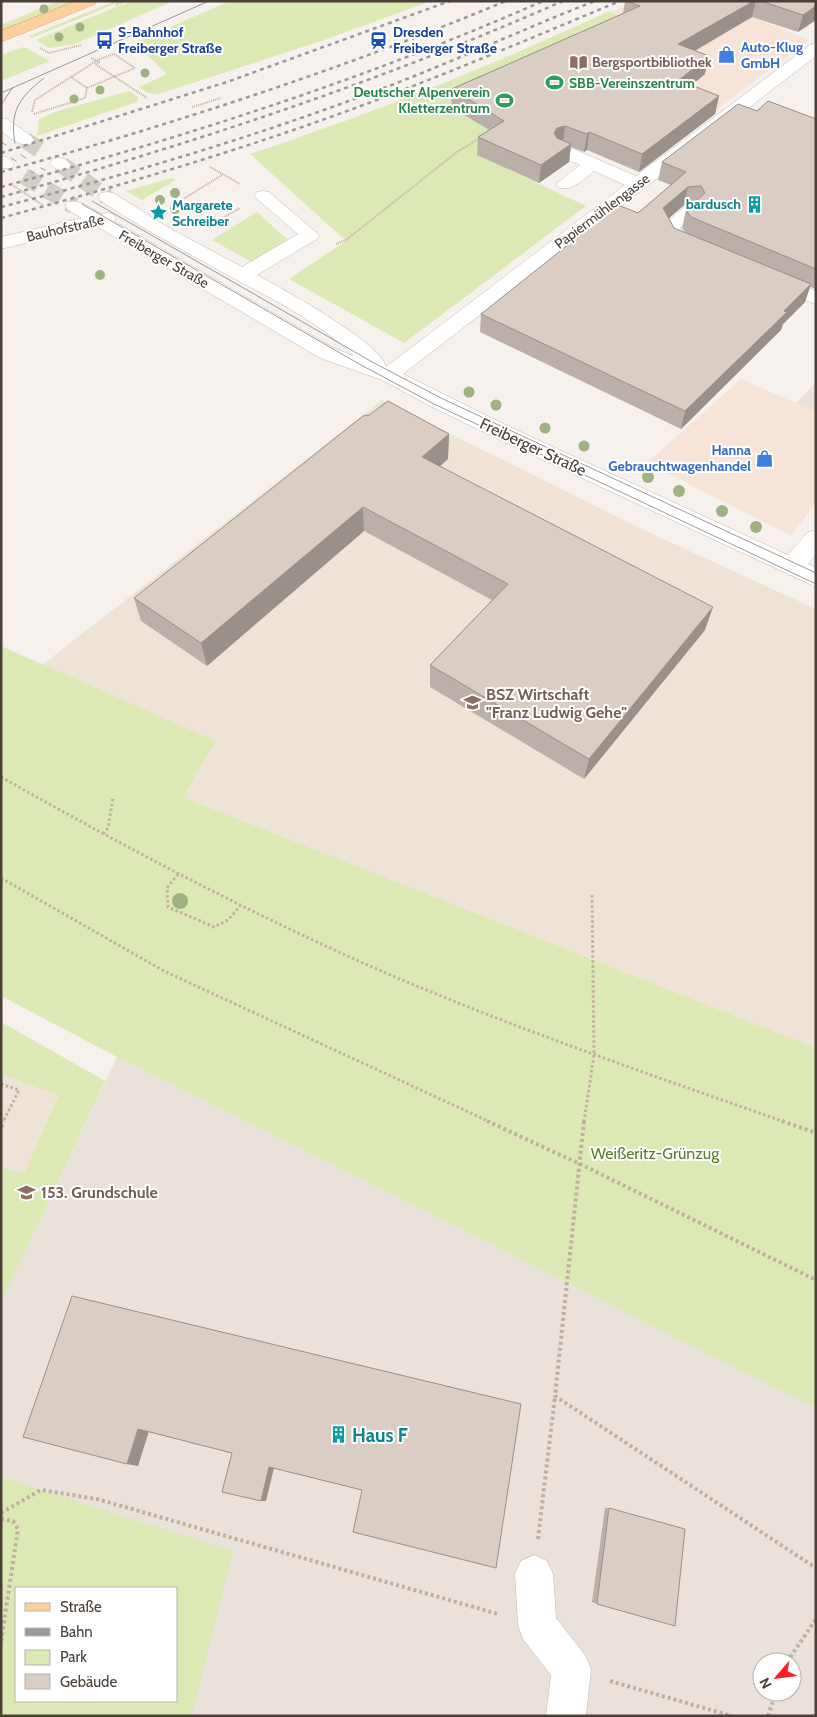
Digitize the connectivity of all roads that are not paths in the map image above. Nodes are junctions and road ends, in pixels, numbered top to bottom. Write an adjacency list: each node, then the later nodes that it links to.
1 (90, 1): 2 (main road)
2 (1, 37)
3 (816, 48): 9 (street, Papiermühlengasse)
4 (1, 123): 5 (street)
5 (25, 140)
6 (563, 151): 7 (street)
7 (593, 164): 8 (street); 9 (street)
8 (565, 184)
9 (638, 184): 21 (street, Papiermühlengasse)
10 (263, 196): 18 (street)
11 (107, 197): 13 (street, Freiberger Straße)
12 (74, 206): 15 (street, Freiberger Straße)
13 (127, 210): 15 (street, Bauhofstraße); 18 (street, Freiberger Straße)
14 (691, 210): 17 (street)
15 (97, 220): 16 (street, Bauhofstraße); 21 (street, Freiberger Straße)
16 (1, 243)
17 (715, 256)
18 (243, 275): 21 (street, Freiberger Straße)
19 (761, 275): 20 (street)
20 (816, 298)
21 (389, 374): 22 (street, Freiberger Straße)
22 (419, 391): 23 (street); 25 (street, Freiberger Straße)
23 (399, 405)
24 (816, 538): 25 (street)
25 (792, 567): 26 (street, Freiberger Straße)
26 (816, 578)
27 (534, 1574): 28 (street)
28 (566, 1716)

